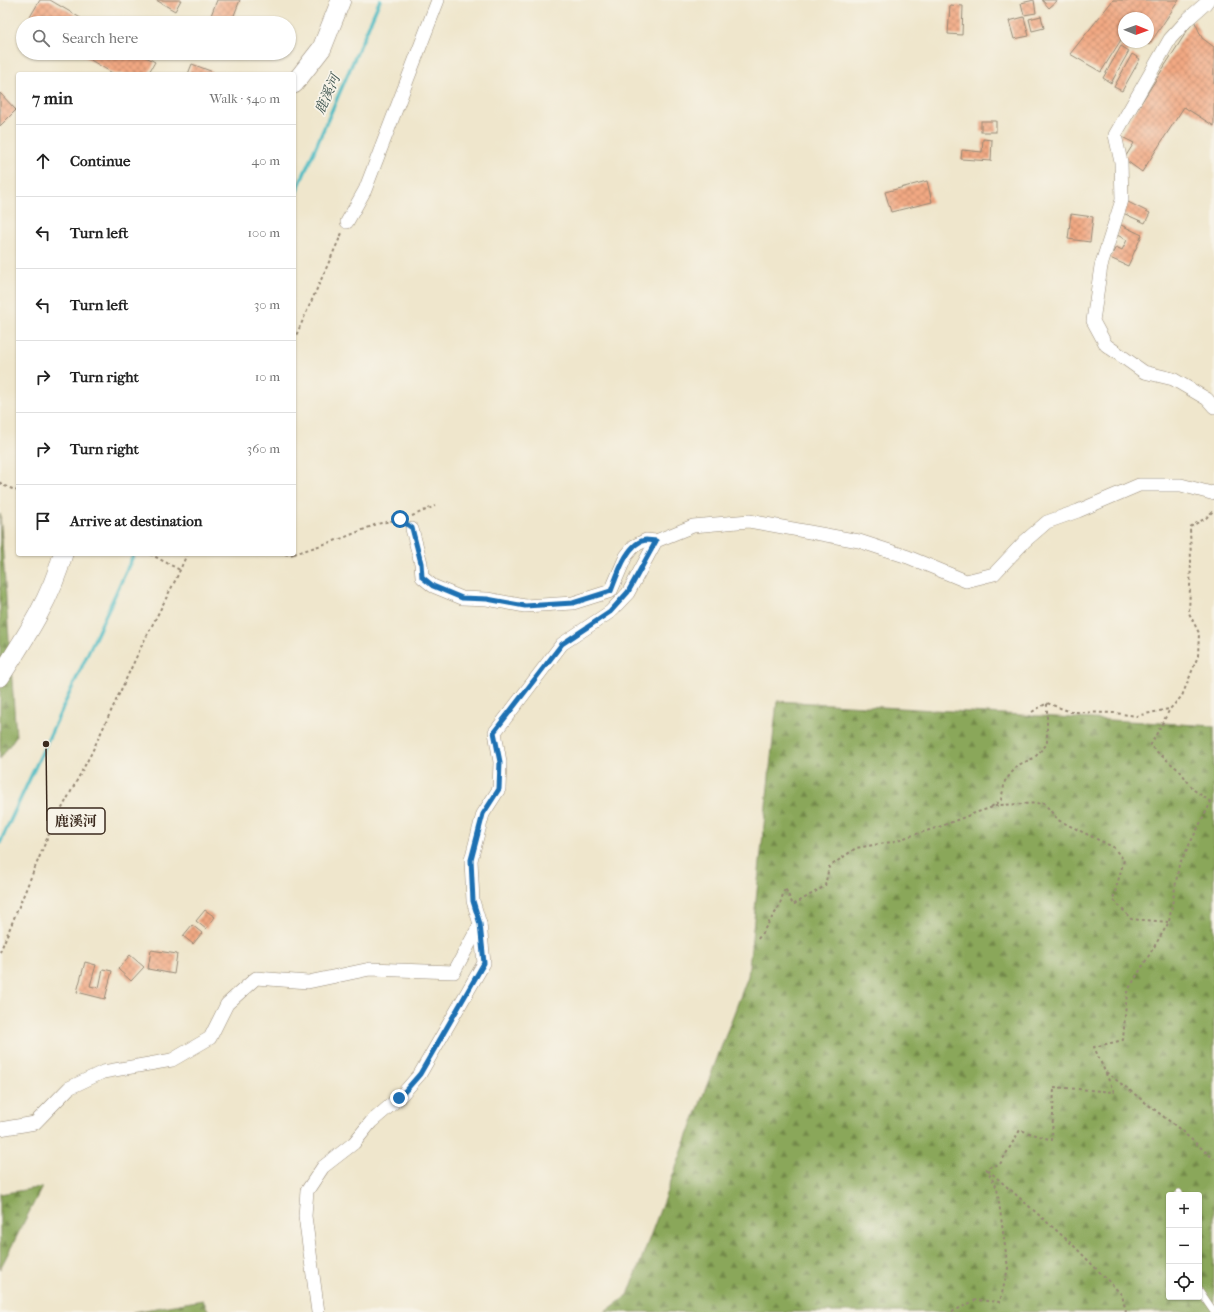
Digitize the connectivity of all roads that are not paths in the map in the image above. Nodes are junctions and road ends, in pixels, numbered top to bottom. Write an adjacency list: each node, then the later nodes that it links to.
1 (341, 0): 4 (street)
2 (438, 0): 5 (street)
3 (1208, 0): 6 (street)
4 (296, 81)
5 (347, 222)
6 (1214, 407)
7 (1214, 492): 9 (street)
8 (412, 528): 9 (street)
9 (656, 541): 12 (street)
10 (62, 556): 11 (street)
11 (0, 677)
12 (480, 924): 13 (street); 15 (street)
13 (0, 1129)
14 (1202, 1294): 16 (lane)
15 (318, 1312)
16 (1214, 1312)

